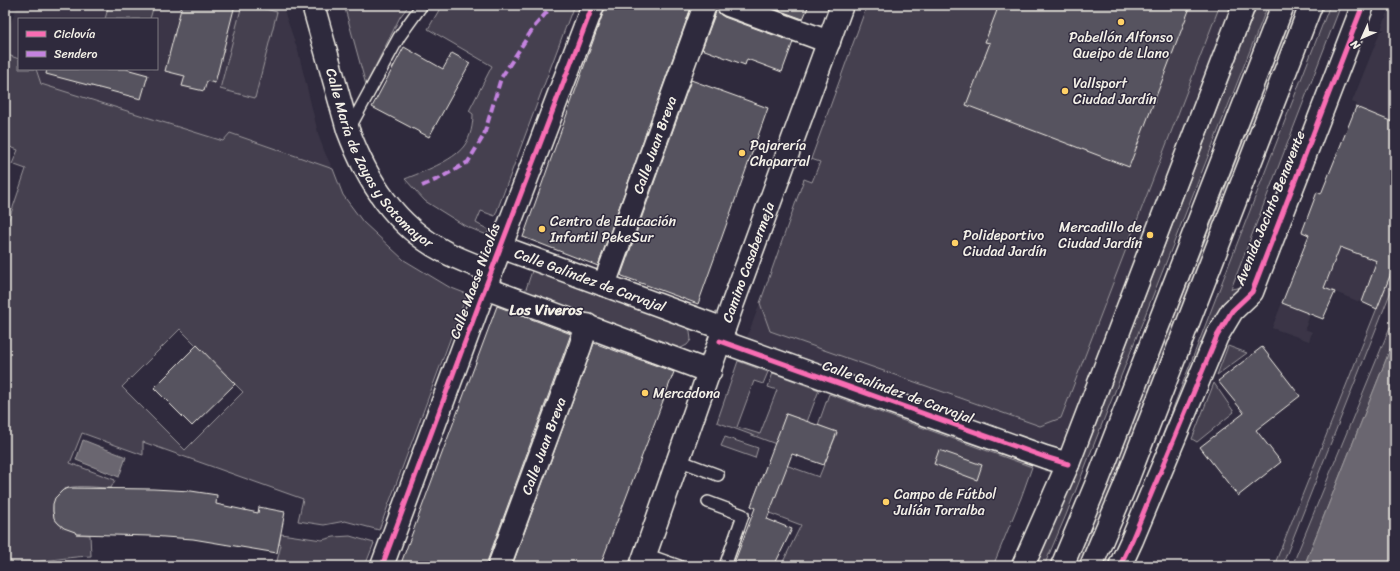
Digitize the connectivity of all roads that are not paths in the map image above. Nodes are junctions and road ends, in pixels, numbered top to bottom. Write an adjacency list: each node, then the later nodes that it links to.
1 (313, 5): 12 (street, Calle María de Zayas y Sotomayor)
2 (422, 5): 12 (lane)
3 (593, 5): 13 (street, Calle Maese Nicolás)
4 (705, 5): 15 (street, Calle Juan Breva)
5 (728, 5): 11 (street)
6 (842, 5): 11 (street, Camino Casabermeja)
7 (1244, 5): 20 (street)
8 (1283, 5): 29 (street)
9 (1311, 5): 30 (street)
10 (1363, 5): 31 (street, Avenida Jacinto Benavente)
11 (829, 42): 17 (street, Camino Casabermeja)
12 (348, 130): 14 (street, Calle María de Zayas y Sotomayor)
13 (500, 247): 14 (street, Calle Maese Nicolás); 15 (street, Calle Galíndez de Carvajal)
14 (488, 280): 16 (street); 24 (street, Calle Maese Nicolás)
15 (604, 285): 17 (street, Calle Galíndez de Carvajal)
16 (587, 325): 18 (street); 25 (street, Calle Juan Breva)
17 (722, 335): 18 (street, Camino Casabermeja); 20 (street, Calle Galíndez de Carvajal)
18 (710, 372): 19 (street, Camino Casabermeja)
19 (678, 460): 21 (lane); 23 (street, Camino Casabermeja)
20 (1068, 464): 28 (street)
21 (718, 475)
22 (708, 502): 27 (lane)
23 (643, 560): 26 (lane)
24 (382, 566)
25 (499, 566)
26 (679, 566)
27 (725, 566)
28 (1023, 566)
29 (1062, 566)
30 (1091, 566)
31 (1120, 566)

